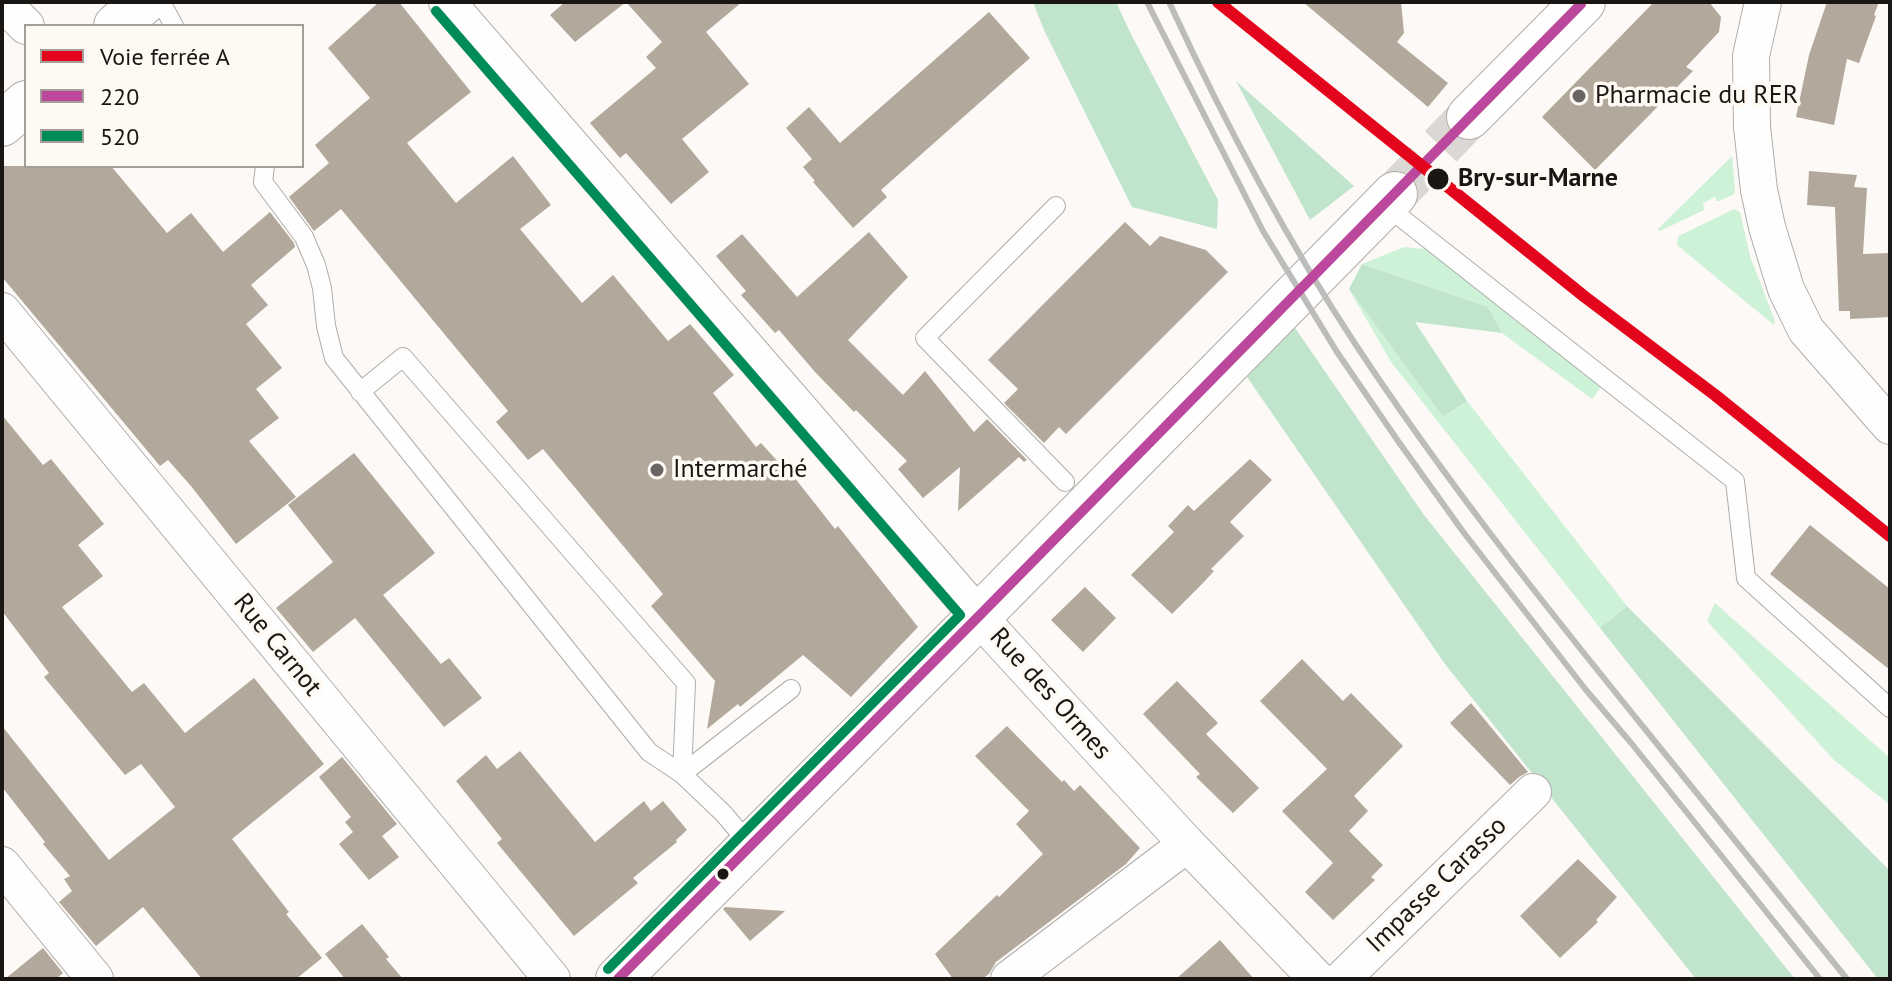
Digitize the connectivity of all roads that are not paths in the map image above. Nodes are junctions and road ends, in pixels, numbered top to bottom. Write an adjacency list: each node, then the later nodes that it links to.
1 (2, 2): 7 (street)
2 (144, 2): 8 (main road)
3 (161, 2): 9 (lane)
4 (447, 2): 20 (street, Rue des Ormes)
5 (1763, 2): 18 (street)
6 (1581, 3): 11 (main road)
7 (24, 24)
8 (118, 24)
9 (173, 24)
10 (24, 105): 12 (main road)
11 (1469, 117)
12 (2, 124)
13 (265, 168): 17 (lane)
14 (1390, 199): 20 (main road); 22 (lane)
15 (1056, 206): 19 (lane)
16 (2, 311): 29 (street, Rue Carnot)
17 (360, 392): 23 (lane); 23 (lane)
18 (1890, 426)
19 (1065, 482)
20 (979, 616): 25 (street, Rue des Ormes); 26 (main road)
21 (791, 689): 23 (lane)
22 (1890, 708)
23 (682, 774): 26 (lane)
24 (1533, 792): 33 (street, Impasse Carasso)
25 (1187, 844): 31 (street); 32 (street, Rue des Ormes)
26 (751, 846): 30 (main road)
27 (2, 865): 28 (street)
28 (95, 979)
29 (552, 979)
30 (618, 979)
31 (1009, 979)
32 (1317, 979)
33 (1342, 979)

